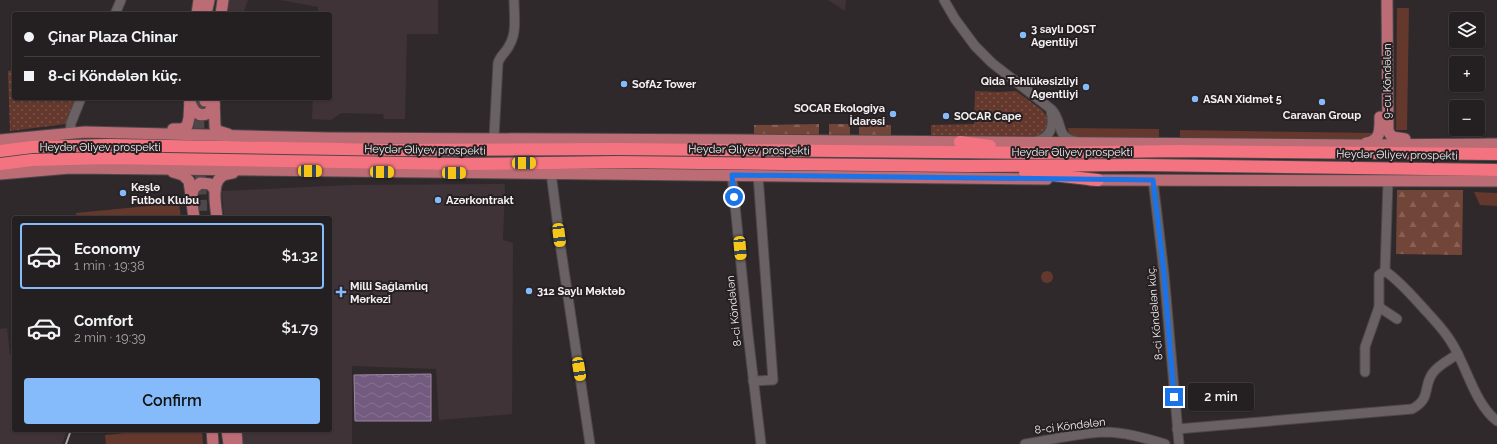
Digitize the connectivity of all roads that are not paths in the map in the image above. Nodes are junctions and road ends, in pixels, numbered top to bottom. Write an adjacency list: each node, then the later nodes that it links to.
1 (120, 0): 10 (street)
2 (199, 0): 11 (main road)
3 (209, 0): 12 (main road)
4 (215, 0): 13 (main road)
5 (223, 0): 14 (main road)
6 (514, 0): 21 (street)
7 (944, 0): 17 (street)
8 (1381, 0): 28 (main road, 9-cu Köndələn)
9 (1387, 0): 26 (main road, 9-cu Köndələn)
10 (117, 12)
11 (197, 12)
12 (206, 12)
13 (213, 12)
14 (221, 12)
15 (80, 100): 19 (street)
16 (202, 100): 18 (main road); 20 (main road)
17 (1051, 109): 24 (street); 25 (street)
18 (85, 132): 19 (main road); 20 (main road)
19 (70, 133): 22 (main road)
20 (237, 136): 21 (main road)
21 (494, 138): 23 (main road)
22 (0, 140)
23 (960, 142): 24 (main road); 30 (highway)
24 (1030, 142): 25 (main road)
25 (1084, 143): 28 (main road)
26 (1464, 143): 27 (main road); 28 (main road)
27 (1497, 144)
28 (1359, 145)
29 (0, 151): 30 (highway, Heydər Əliyev prospekti)
30 (1039, 153): 31 (highway, Heydər Əliyev prospekti)
31 (1497, 154)
32 (0, 164): 33 (highway, Heydər Əliyev prospekti)
33 (966, 166): 36 (highway, Heydər Əliyev prospekti); 41 (highway)
34 (160, 169): 35 (main road); 38 (main road); 46 (main road)
35 (240, 170): 37 (main road); 45 (main road)
36 (1497, 170)
37 (551, 173): 39 (main road); 65 (street)
38 (0, 174)
39 (732, 175): 40 (main road); 54 (street, 8-ci Köndələn)
40 (758, 175): 41 (main road); 54 (street)
41 (1098, 180): 42 (main road)
42 (1153, 180): 43 (main road); 56 (street, 8-ci Köndələn küç.)
43 (1388, 181): 44 (main road); 49 (street)
44 (1497, 181)
45 (215, 190): 46 (main road); 48 (main road)
46 (192, 194): 47 (main road)
47 (194, 216)
48 (217, 216)
49 (1385, 271): 50 (street); 52 (street)
50 (1379, 307): 51 (street); 53 (street)
51 (1397, 319)
52 (1458, 354): 55 (street); 56 (street)
53 (1365, 372)
54 (753, 382): 66 (street, 8-ci Köndələn)
55 (1497, 421)
56 (1177, 428): 69 (street, 8-ci Köndələn küç.)
57 (212, 432): 61 (main road)
58 (220, 432): 62 (main road)
59 (228, 432): 63 (main road)
60 (236, 432): 64 (main road)
61 (213, 444)
62 (221, 444)
63 (229, 444)
64 (237, 444)
65 (590, 444)
66 (761, 444)
67 (1025, 444): 68 (street, 8-ci Köndələn)
68 (1165, 444)
69 (1179, 444)

